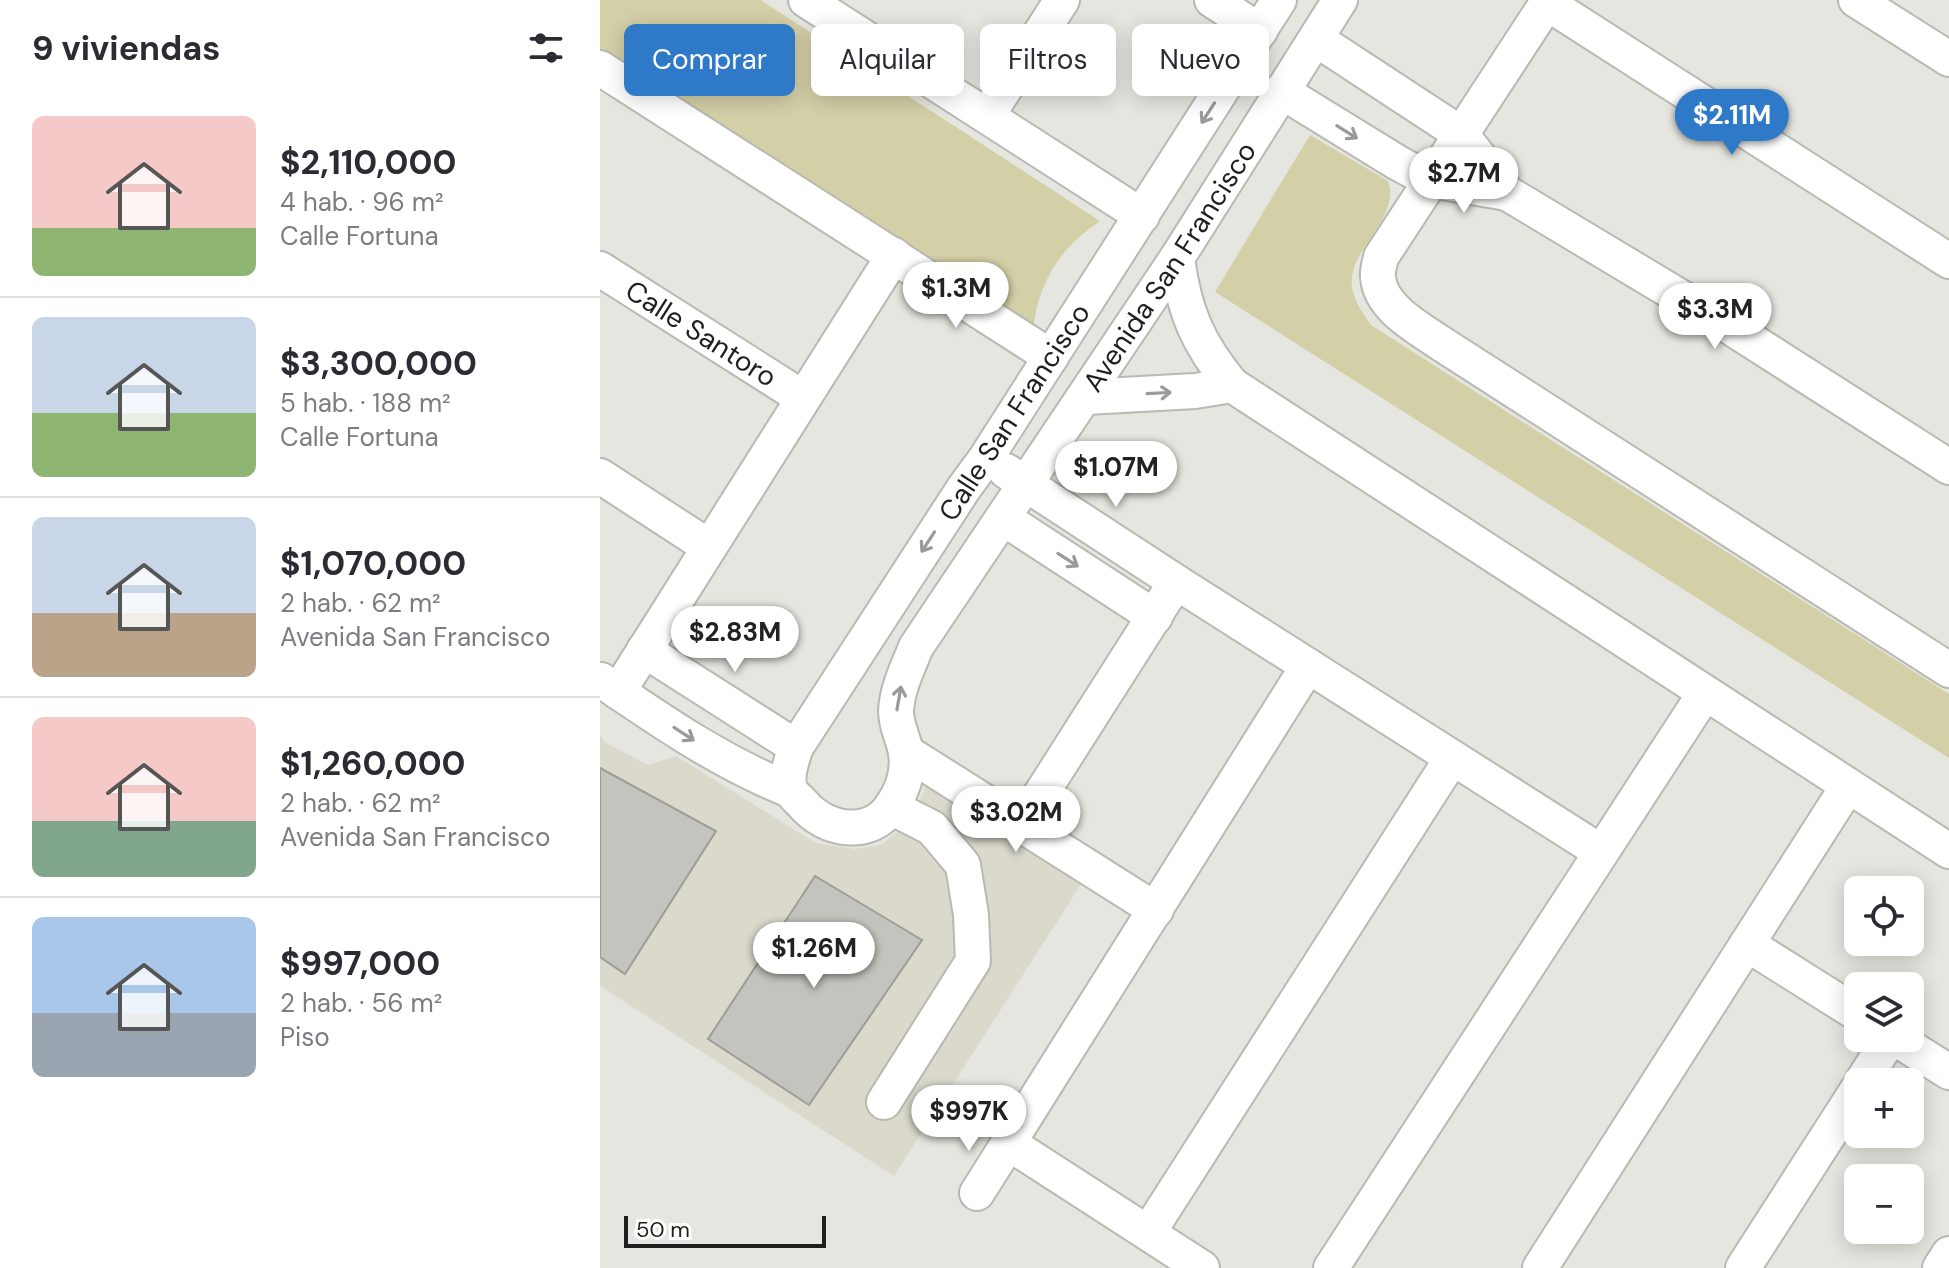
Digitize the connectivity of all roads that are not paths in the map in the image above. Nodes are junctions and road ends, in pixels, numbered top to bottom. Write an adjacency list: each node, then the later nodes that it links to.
1 (806, 0): 15 (street)
2 (1062, 0): 15 (street)
3 (1212, 0): 8 (street)
4 (1279, 0): 9 (street, Calle San Francisco)
5 (1340, 0): 10 (street, Avenida San Francisco)
6 (1856, 0): 11 (street)
7 (1548, 2): 16 (street); 22 (street)
8 (1249, 24)
9 (1264, 24)
10 (1316, 39): 13 (street, Avenida San Francisco); 16 (street)
11 (1949, 59)
12 (600, 68): 20 (street)
13 (1281, 91): 17 (street, one-way to 17); 21 (street, Avenida San Francisco)
14 (1219, 96): 19 (street, Calle San Francisco, one-way to 19)
15 (987, 116): 19 (street)
16 (1461, 134): 17 (street); 18 (street)
17 (1430, 180): 18 (street); 38 (street)
18 (1507, 193): 29 (street)
19 (1142, 216): 24 (street, Calle San Francisco)
20 (894, 255): 24 (street); 27 (street)
21 (1177, 258): 25 (street); 26 (street, Avenida San Francisco)
22 (1949, 261)
23 (600, 269): 27 (street, Calle Santoro)
24 (1051, 357): 28 (street, Calle San Francisco)
25 (1232, 385): 26 (street, one-way to 25); 40 (street)
26 (1086, 397): 31 (street, Avenida San Francisco)
27 (803, 398): 33 (street)
28 (986, 458): 31 (street); 41 (street, Calle San Francisco, one-way to 41)
29 (1949, 467)
30 (600, 476): 33 (street)
31 (1025, 483): 32 (street, Avenida San Francisco); 34 (street)
32 (1003, 518): 35 (street, one-way to 35); 42 (street, Avenida San Francisco, one-way to 32)
33 (709, 547): 36 (street)
34 (1176, 582): 35 (street); 37 (street)
35 (1155, 617): 47 (street)
36 (644, 650): 39 (street); 41 (street)
37 (1308, 666): 43 (street); 50 (street)
38 (1949, 670)
39 (609, 686): 45 (street, one-way to 45)
40 (1705, 693): 44 (street); 49 (street)
41 (796, 747): 45 (street, Calle San Francisco)
42 (906, 752): 46 (street, Avenida San Francisco); 47 (street)
43 (1452, 758): 49 (street); 59 (street)
44 (1848, 786): 48 (street); 51 (street)
45 (790, 790): 46 (street)
46 (891, 807): 55 (street)
47 (1022, 824): 50 (street)
48 (1949, 851)
49 (1601, 852): 62 (street)
50 (1156, 910): 57 (street)
51 (1747, 944): 52 (street); 63 (street)
52 (1844, 1005)
53 (1916, 1052): 54 (street)
54 (1949, 1072)
55 (884, 1102)
56 (1844, 1111): 64 (street)
57 (1010, 1144): 58 (street); 59 (street)
58 (977, 1193)
59 (1148, 1233): 61 (street)
60 (1949, 1254): 65 (street)
61 (1202, 1268)
62 (1331, 1268)
63 (1540, 1268)
64 (1743, 1268)
65 (1940, 1268)

